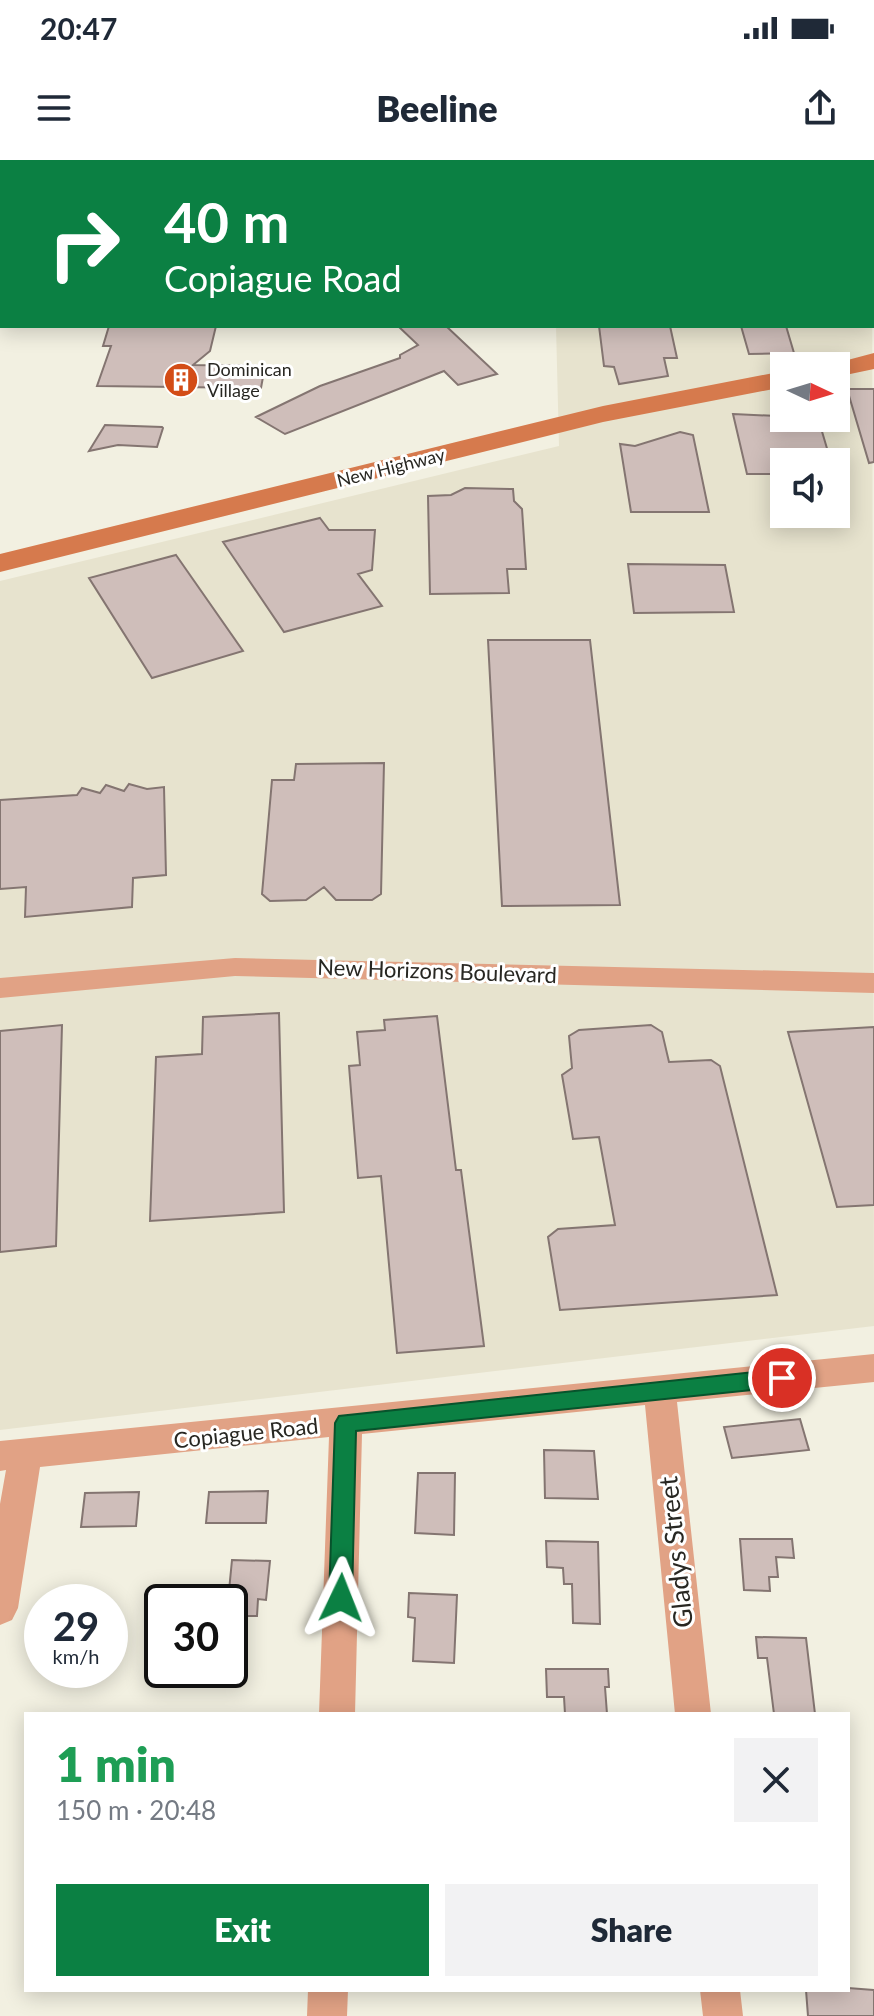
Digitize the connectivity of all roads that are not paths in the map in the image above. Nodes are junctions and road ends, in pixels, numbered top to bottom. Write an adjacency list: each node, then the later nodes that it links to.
1 (874, 361): 2 (main road)
2 (850, 366)
3 (770, 382): 4 (main road, New Highway)
4 (0, 563)
5 (874, 983): 6 (street, New Horizons Boulevard)
6 (0, 988)
7 (874, 1368): 8 (street, Copiague Road)
8 (660, 1391): 9 (street, Copiague Road); 13 (street, Gladys Street)
9 (346, 1423): 10 (street, Copiague Road); 12 (street)
10 (13, 1455): 11 (street)
11 (0, 1608)
12 (337, 1712)
13 (693, 1712)
14 (328, 1992): 16 (street)
15 (720, 1992): 17 (street)
16 (327, 2016)
17 (723, 2016)

